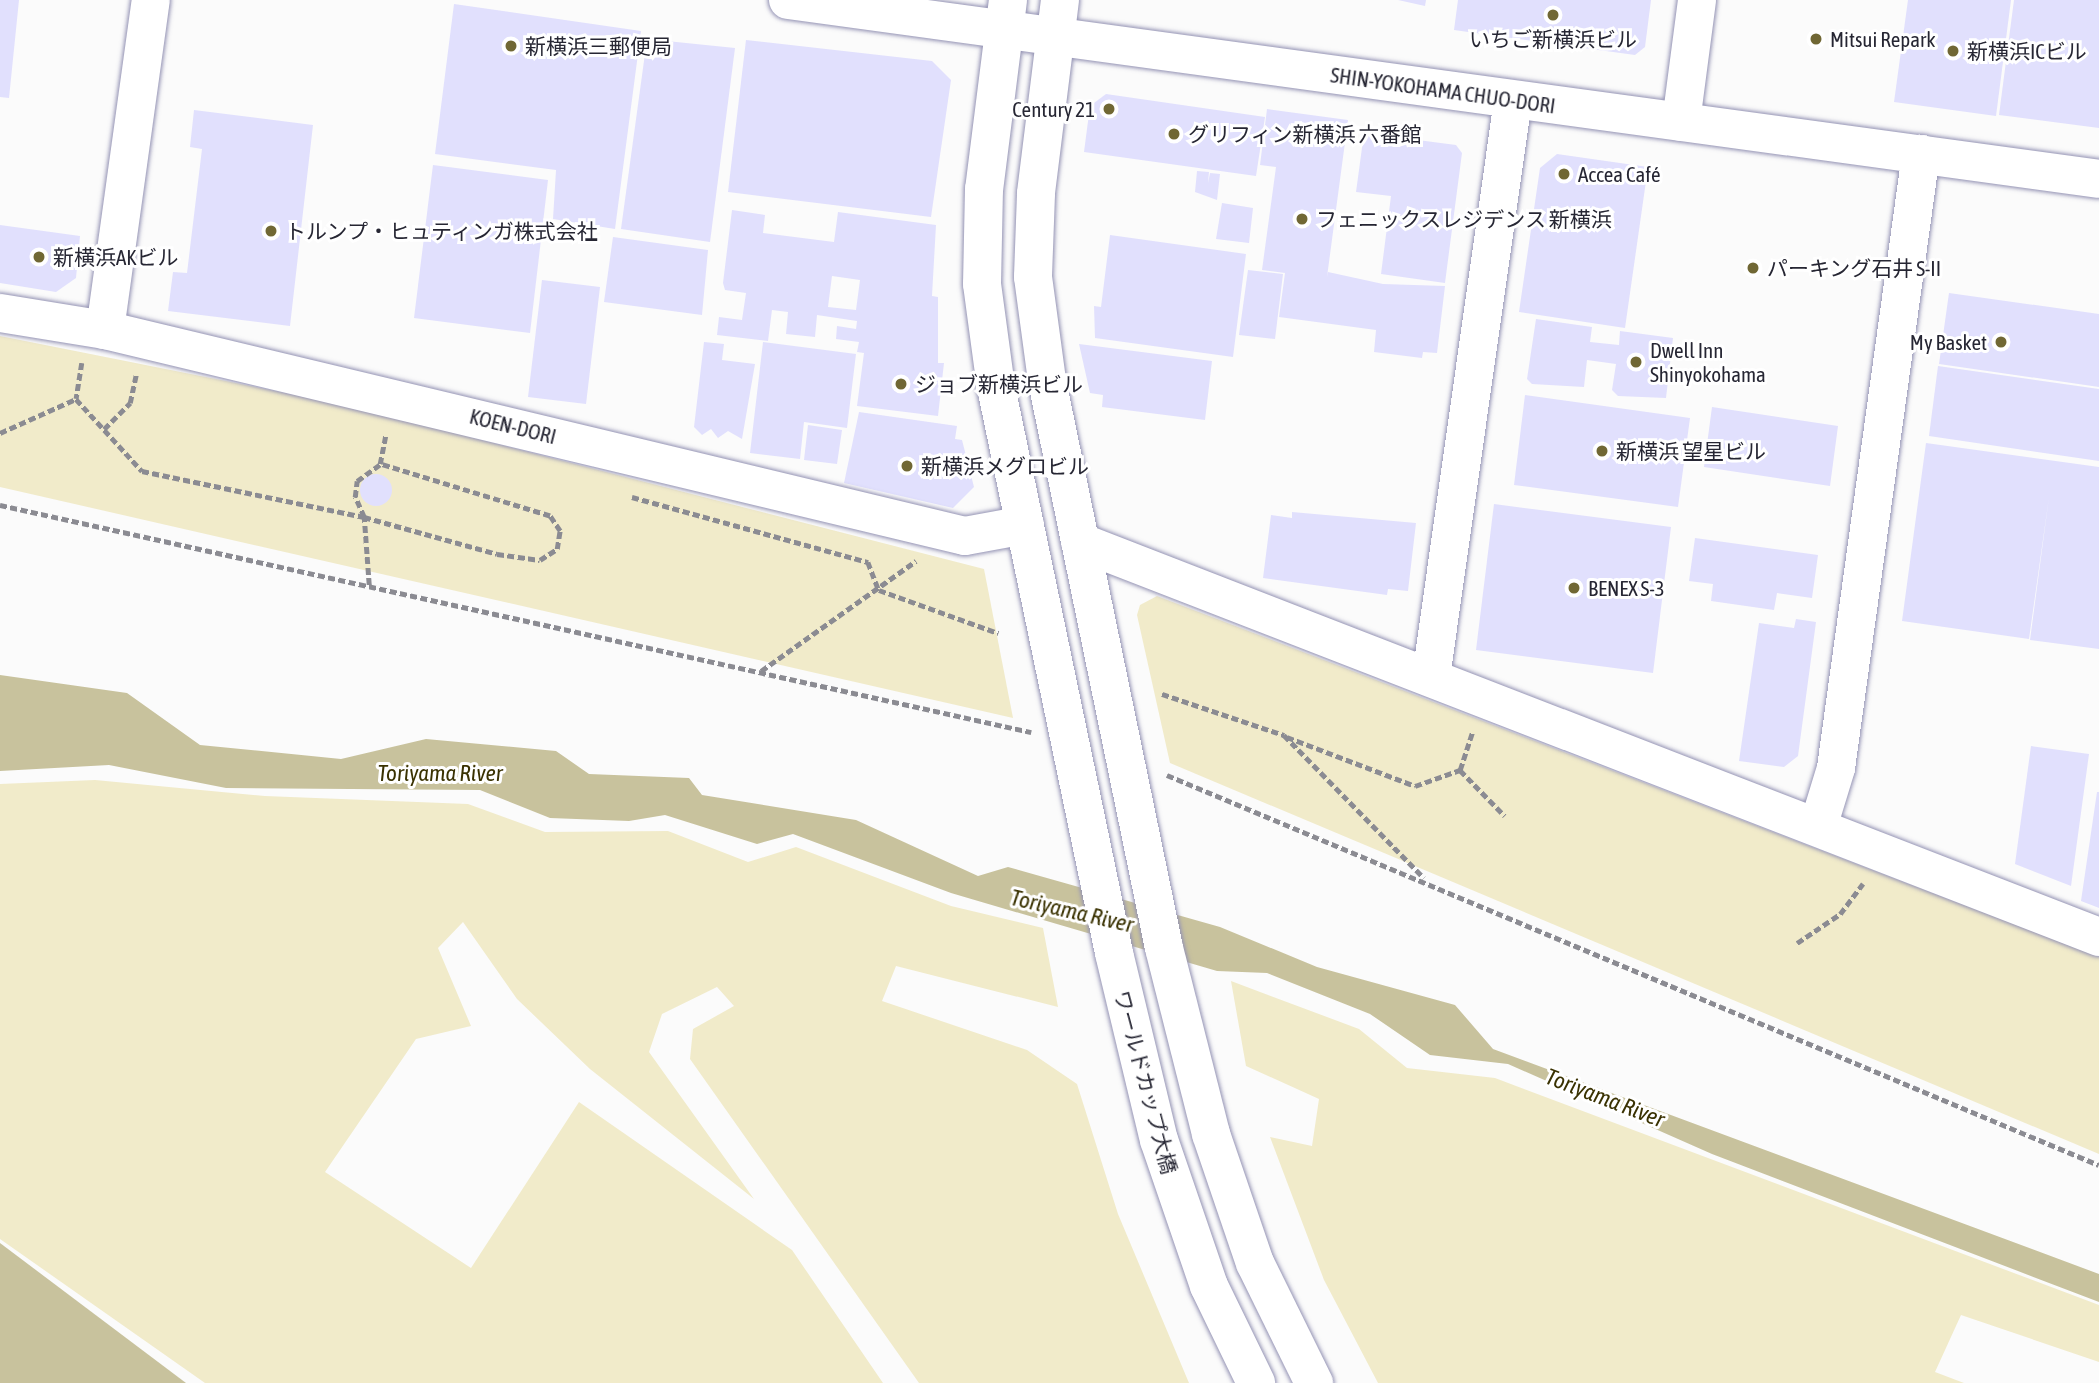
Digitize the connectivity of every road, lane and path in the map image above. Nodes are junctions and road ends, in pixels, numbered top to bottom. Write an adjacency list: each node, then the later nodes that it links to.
1 (151, 0): 11 (street)
2 (788, 0): 4 (street, SHIN-YOKOHAMA CHUO-DORI)
3 (1697, 0): 7 (street)
4 (1006, 15): 5 (street, SHIN-YOKOHAMA CHUO-DORI); 21 (street, ワールドカップ大橋)
5 (1057, 18): 6 (street, SHIN-YOKOHAMA CHUO-DORI); 22 (street)
6 (1513, 100): 7 (street, SHIN-YOKOHAMA CHUO-DORI); 28 (street)
7 (1681, 122): 8 (street, SHIN-YOKOHAMA CHUO-DORI)
8 (1921, 155): 9 (street, SHIN-YOKOHAMA CHUO-DORI); 36 (street)
9 (2099, 179)
10 (0, 313): 11 (street, KOEN-DORI)
11 (96, 341): 13 (path); 21 (street, KOEN-DORI)
12 (139, 362): 14 (path)
13 (76, 399): 14 (path); 15 (path)
14 (104, 429): 20 (path)
15 (0, 433)
16 (400, 434): 17 (path)
17 (380, 464): 20 (path); 20 (path)
18 (627, 496): 25 (path)
19 (0, 505): 24 (path)
20 (364, 517): 24 (path)
21 (1025, 525): 42 (street, ワールドカップ大橋)
22 (1080, 542): 28 (street); 43 (street)
23 (918, 560): 25 (path)
24 (369, 585): 27 (path)
25 (879, 590): 26 (path); 27 (path)
26 (998, 633)
27 (760, 671): 31 (path)
28 (1432, 677): 36 (street)
29 (1162, 694): 32 (path)
30 (1477, 718): 33 (path)
31 (1021, 729)
32 (1284, 736): 33 (path); 38 (path)
33 (1460, 770): 35 (path)
34 (1172, 777): 38 (path)
35 (1505, 816)
36 (1818, 827): 39 (street)
37 (1866, 879): 40 (path)
38 (1427, 881): 41 (path)
39 (2099, 937)
40 (1797, 943)
41 (2099, 1165)
42 (1256, 1383)
43 (1314, 1383)

